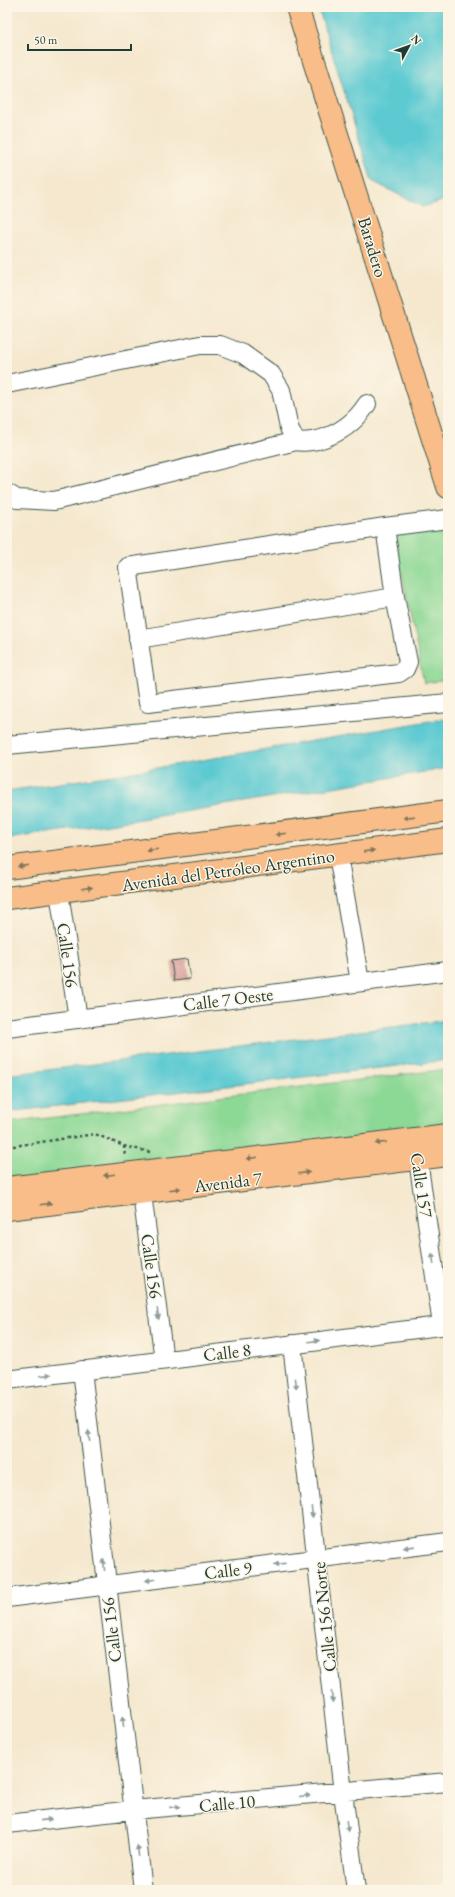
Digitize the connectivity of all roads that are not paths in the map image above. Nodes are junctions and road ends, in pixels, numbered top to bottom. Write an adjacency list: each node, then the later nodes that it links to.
1 (297, 7): 5 (main road, Baradero)
2 (7, 384): 4 (street)
3 (367, 404): 4 (street)
4 (296, 441): 6 (street)
5 (448, 487)
6 (7, 493)
7 (448, 519): 8 (street)
8 (385, 527): 9 (street); 10 (street)
9 (395, 597): 10 (street); 10 (street)
10 (138, 639)
11 (448, 703): 12 (street)
12 (7, 745)
13 (448, 811): 16 (main road, Avenida del Petróleo Argentino, one-way to 16)
14 (448, 840): 15 (main road, Avenida del Petróleo Argentino, one-way to 14)
15 (338, 855): 17 (main road, Avenida del Petróleo Argentino, one-way to 15); 20 (street)
16 (7, 868)
17 (59, 892): 18 (main road, Avenida del Petróleo Argentino); 21 (street, Calle 156)
18 (7, 898)
19 (448, 971): 20 (street, Calle 7 Oeste)
20 (360, 982): 21 (street, Calle 7 Oeste)
21 (78, 1018): 22 (street, Calle 7 Oeste)
22 (7, 1028)
23 (448, 1135): 24 (main road, Avenida 7)
24 (417, 1149): 25 (main road, Avenida 7); 26 (main road, Avenida 7); 29 (street, Calle 157, one-way to 24)
25 (448, 1155)
26 (140, 1182): 27 (main road, Avenida 7, one-way to 27); 28 (main road, Avenida 7, one-way to 26); 31 (street, Calle 156, one-way to 31)
27 (7, 1188)
28 (7, 1209)
29 (445, 1325): 30 (street, Calle 8, one-way to 29)
30 (292, 1344): 31 (street, Calle 8); 35 (street, Calle 156 Norte, one-way to 35)
31 (164, 1360): 32 (street, Calle 8)
32 (82, 1370): 33 (street, Calle 8, one-way to 32); 36 (street, Calle 156, one-way to 32)
33 (7, 1380)
34 (448, 1542): 35 (street, Calle 9, one-way to 35)
35 (318, 1560): 36 (street, Calle 9, one-way to 36); 39 (street, Calle 156 Norte, one-way to 39)
36 (106, 1585): 37 (street, Calle 9); 40 (street, Calle 156, one-way to 36)
37 (7, 1598)
38 (448, 1782): 39 (street, Calle 10)
39 (343, 1793): 40 (street, Calle 10, one-way to 39); 43 (street, Calle 156 Norte, one-way to 43)
40 (133, 1810): 41 (street, Calle 10, one-way to 40); 42 (street, Calle 156, one-way to 40)
41 (7, 1824)
42 (142, 1890)
43 (356, 1890)

